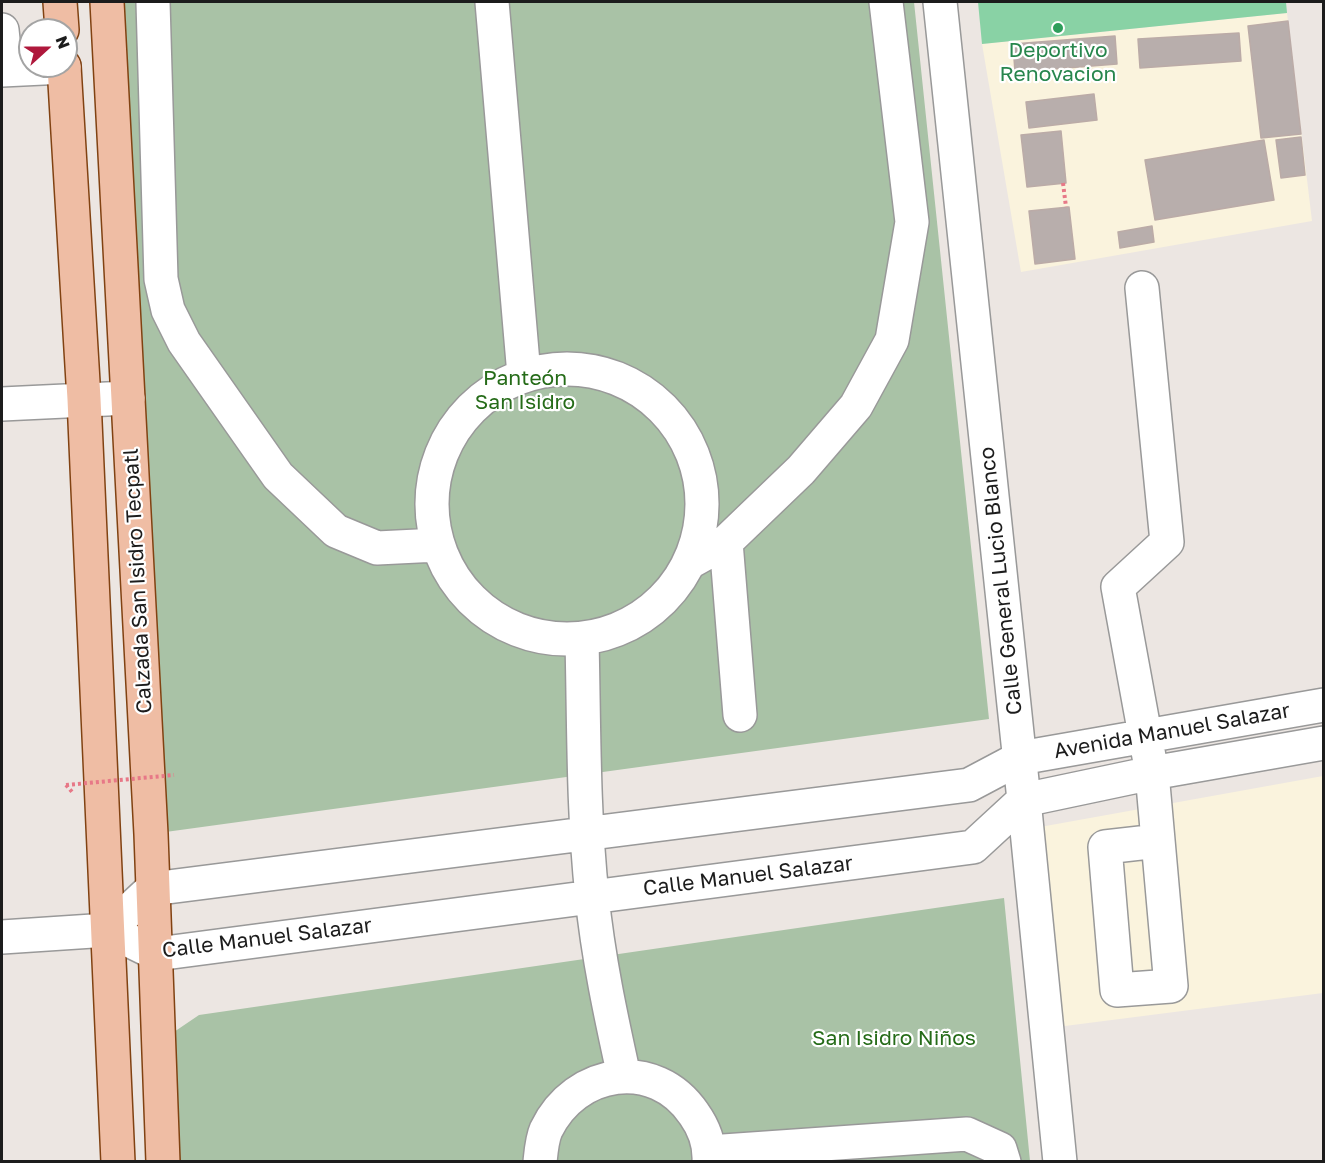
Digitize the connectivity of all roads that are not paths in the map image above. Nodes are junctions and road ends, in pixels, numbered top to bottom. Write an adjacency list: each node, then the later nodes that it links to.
1 (60, 2): 7 (main road)
2 (107, 2): 13 (main road, Calzada San Isidro Tecpatl)
3 (153, 2): 17 (street)
4 (492, 2): 12 (street)
5 (886, 2): 16 (street)
6 (940, 2): 26 (street, Calle General Lucio Blanco)
7 (61, 18)
8 (2, 50): 9 (street)
9 (18, 54)
10 (65, 78): 14 (main road)
11 (1142, 288): 23 (street)
12 (524, 375): 17 (street); 18 (street)
13 (128, 398): 14 (street); 31 (main road, Calzada San Isidro Tecpatl)
14 (84, 399): 15 (street); 33 (main road)
15 (2, 404)
16 (726, 542): 18 (street); 21 (street)
17 (438, 545): 19 (street)
18 (690, 562): 19 (street)
19 (582, 640): 29 (street)
20 (1323, 705): 22 (street, Avenida Manuel Salazar)
21 (740, 716)
22 (1263, 716): 23 (street, Avenida Manuel Salazar); 25 (street)
23 (1145, 736): 26 (street, Avenida Manuel Salazar); 27 (street)
24 (1323, 743): 25 (street, Avenida Manuel Salazar)
25 (1269, 751): 27 (street, Avenida Manuel Salazar)
26 (1020, 758): 28 (street, Calle General Lucio Blanco); 29 (street)
27 (1152, 773): 28 (street, Avenida Manuel Salazar); 30 (street)
28 (1024, 800): 32 (street, Calle Manuel Salazar); 42 (street, Calle General Lucio Blanco)
29 (587, 834): 31 (street); 32 (street)
30 (1158, 841)
31 (152, 889): 33 (street); 35 (main road, Calzada San Isidro Tecpatl)
32 (592, 897): 35 (street, Calle Manuel Salazar); 36 (street)
33 (108, 930): 34 (street); 35 (street, Calle Manuel Salazar); 38 (main road)
34 (2, 937)
35 (157, 954): 39 (main road, Calzada San Isidro Tecpatl)
36 (624, 1076): 37 (street); 40 (street)
37 (709, 1157): 41 (street)
38 (118, 1161)
39 (163, 1161)
40 (540, 1161)
41 (1004, 1161)
42 (1060, 1161)

